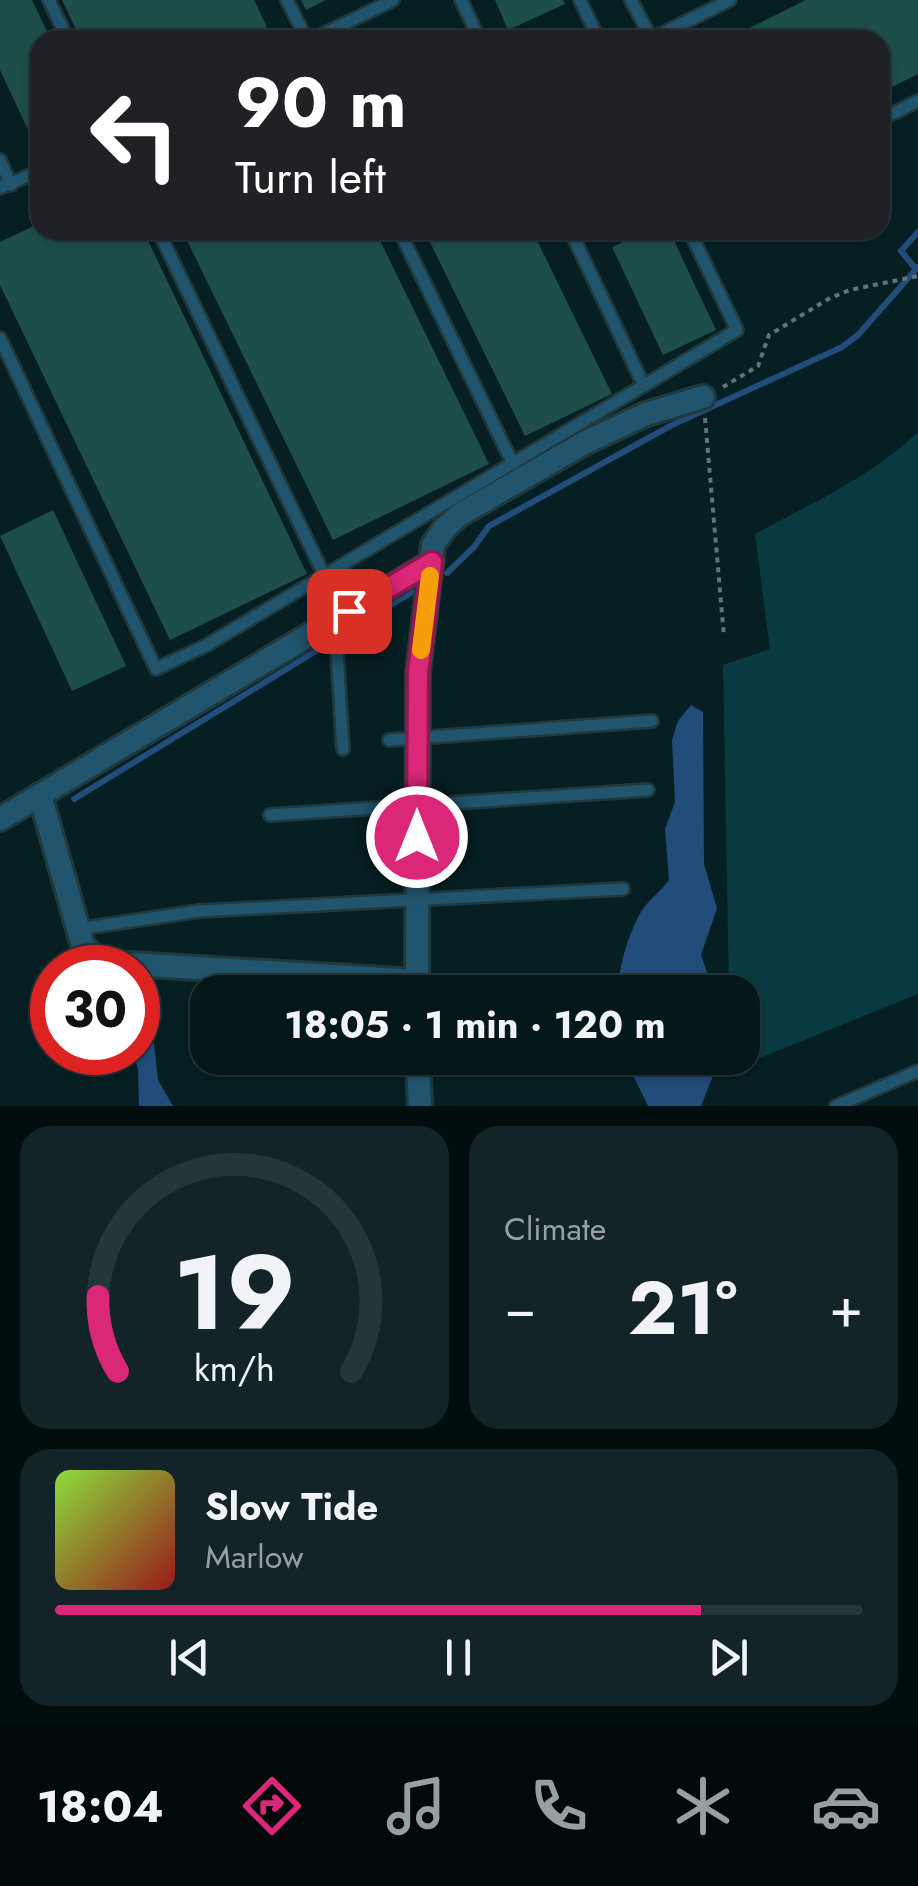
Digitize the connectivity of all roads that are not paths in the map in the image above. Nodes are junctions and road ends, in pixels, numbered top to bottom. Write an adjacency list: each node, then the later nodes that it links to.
1 (49, 0): 8 (lane)
2 (287, 0): 9 (lane)
3 (393, 0): 10 (lane)
4 (461, 0): 11 (lane)
5 (580, 0): 12 (lane)
6 (631, 0): 13 (lane)
7 (730, 0): 14 (lane)
8 (63, 30)
9 (304, 30)
10 (330, 30)
11 (475, 30)
12 (594, 30)
13 (647, 30)
14 (672, 30)
15 (918, 101): 16 (lane)
16 (890, 115)
17 (0, 160): 19 (lane)
18 (30, 175): 19 (lane)
19 (6, 186)
20 (163, 240): 29 (lane)
21 (404, 240): 27 (lane)
22 (575, 240): 25 (lane)
23 (694, 240): 25 (lane)
24 (0, 338): 29 (lane)
25 (644, 386): 27 (lane)
26 (703, 397): 28 (street)
27 (513, 464): 29 (lane)
28 (432, 562): 30 (street); 32 (street)
29 (324, 576)
30 (321, 627): 34 (lane); 36 (street)
31 (652, 721): 32 (lane)
32 (418, 738): 33 (lane); 37 (street)
33 (389, 740)
34 (343, 749)
35 (648, 790): 37 (lane)
36 (40, 795): 39 (street); 42 (street)
37 (417, 806): 38 (lane); 41 (street)
38 (270, 816)
39 (0, 819)
40 (623, 889): 41 (lane)
41 (416, 900): 42 (lane); 44 (street)
42 (78, 929): 43 (street)
43 (266, 975)
44 (417, 975)
45 (918, 1071): 48 (lane)
46 (419, 1075): 47 (street)
47 (420, 1106)
48 (836, 1106)

